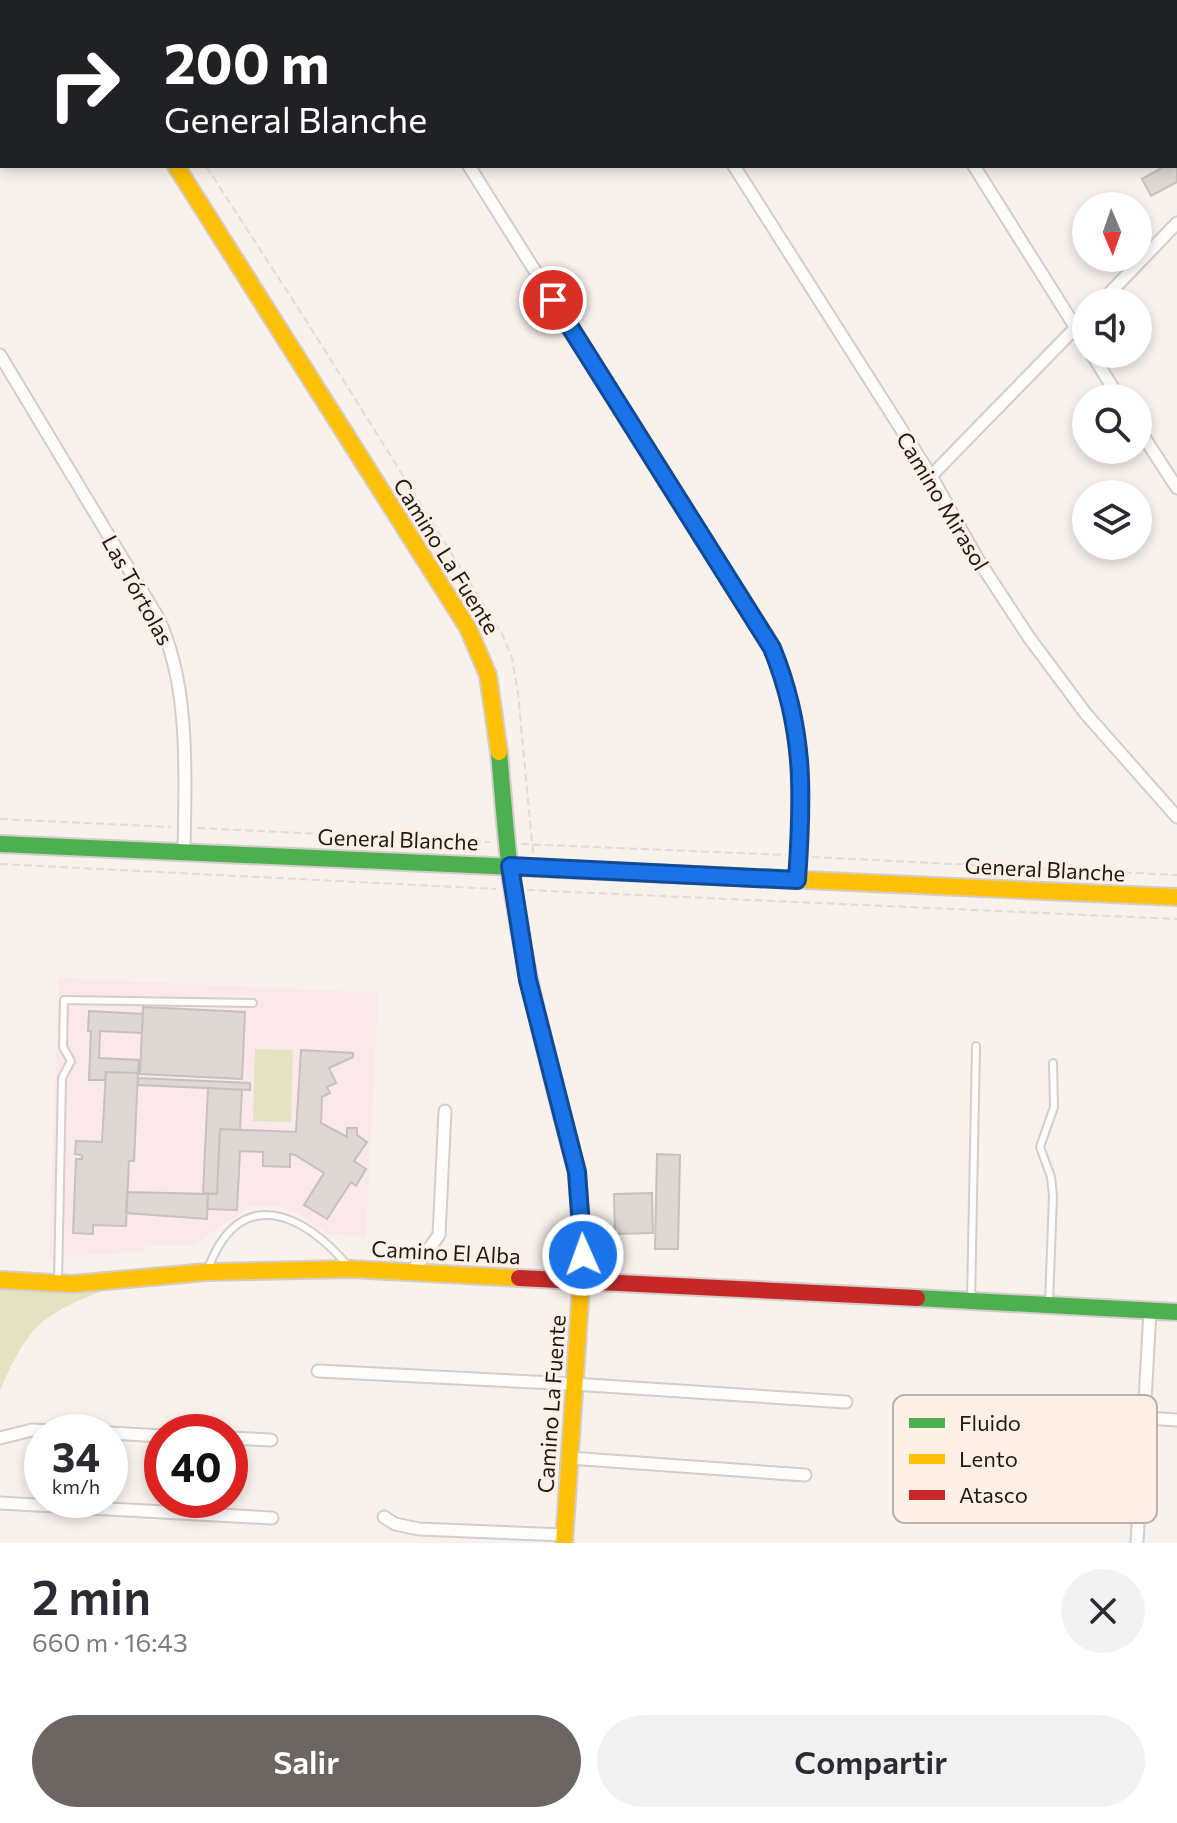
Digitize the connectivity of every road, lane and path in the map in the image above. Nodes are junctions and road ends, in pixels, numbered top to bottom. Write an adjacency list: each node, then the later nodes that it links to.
1 (177, 168): 16 (main road, Camino La Fuente)
2 (470, 168): 19 (street)
3 (735, 168): 11 (street, Camino Mirasol)
4 (975, 168): 7 (street)
5 (1177, 223): 6 (street)
6 (1114, 288)
7 (1072, 321)
8 (1072, 331): 11 (street)
9 (0, 355): 15 (street, Las Tórtolas)
10 (1152, 450): 12 (street)
11 (931, 476): 13 (street, Camino Mirasol)
12 (1177, 488)
13 (1177, 817)
14 (0, 819): 15 (path)
15 (184, 828): 16 (path); 18 (street, Las Tórtolas)
16 (507, 843): 19 (path); 21 (main road, Camino La Fuente)
17 (0, 844): 18 (main road, General Blanche)
18 (184, 852): 21 (main road, General Blanche)
19 (799, 856): 22 (path); 23 (street)
20 (0, 864): 24 (path)
21 (510, 866): 23 (main road, General Blanche); 24 (main road, Camino La Fuente)
22 (1177, 875)
23 (797, 880): 25 (main road, General Blanche)
24 (513, 889): 26 (path); 35 (main road, Camino La Fuente)
25 (1177, 897)
26 (1177, 919)
27 (253, 1003): 36 (lane)
28 (976, 1046): 37 (lane)
29 (1053, 1063): 38 (lane)
30 (445, 1111): 33 (street)
31 (351, 1269): 32 (main road, Camino El Alba); 32 (lane); 33 (main road, Camino El Alba)
32 (207, 1272): 36 (main road, Camino El Alba)
33 (412, 1272): 35 (main road, Camino El Alba)
34 (0, 1280): 36 (main road, Camino El Alba)
35 (581, 1282): 37 (main road, Camino El Alba); 42 (main road, Camino La Fuente)
36 (58, 1284)
37 (971, 1301): 38 (main road, Camino El Alba)
38 (1049, 1304): 39 (main road, Camino El Alba)
39 (1150, 1311): 40 (main road, Camino El Alba); 43 (street)
40 (1177, 1312)
41 (318, 1371): 42 (street)
42 (573, 1384): 44 (street); 51 (main road, Camino La Fuente)
43 (1146, 1395)
44 (846, 1402)
45 (1157, 1419): 46 (street)
46 (1177, 1420)
47 (24, 1432): 48 (street)
48 (0, 1438)
49 (248, 1439): 50 (street)
50 (271, 1440)
51 (569, 1458): 52 (street); 57 (main road, Camino La Fuente)
52 (805, 1475)
53 (0, 1503): 55 (street)
54 (384, 1517): 57 (street)
55 (272, 1518)
56 (1138, 1523): 58 (street)
57 (564, 1539)
58 (1137, 1543)

